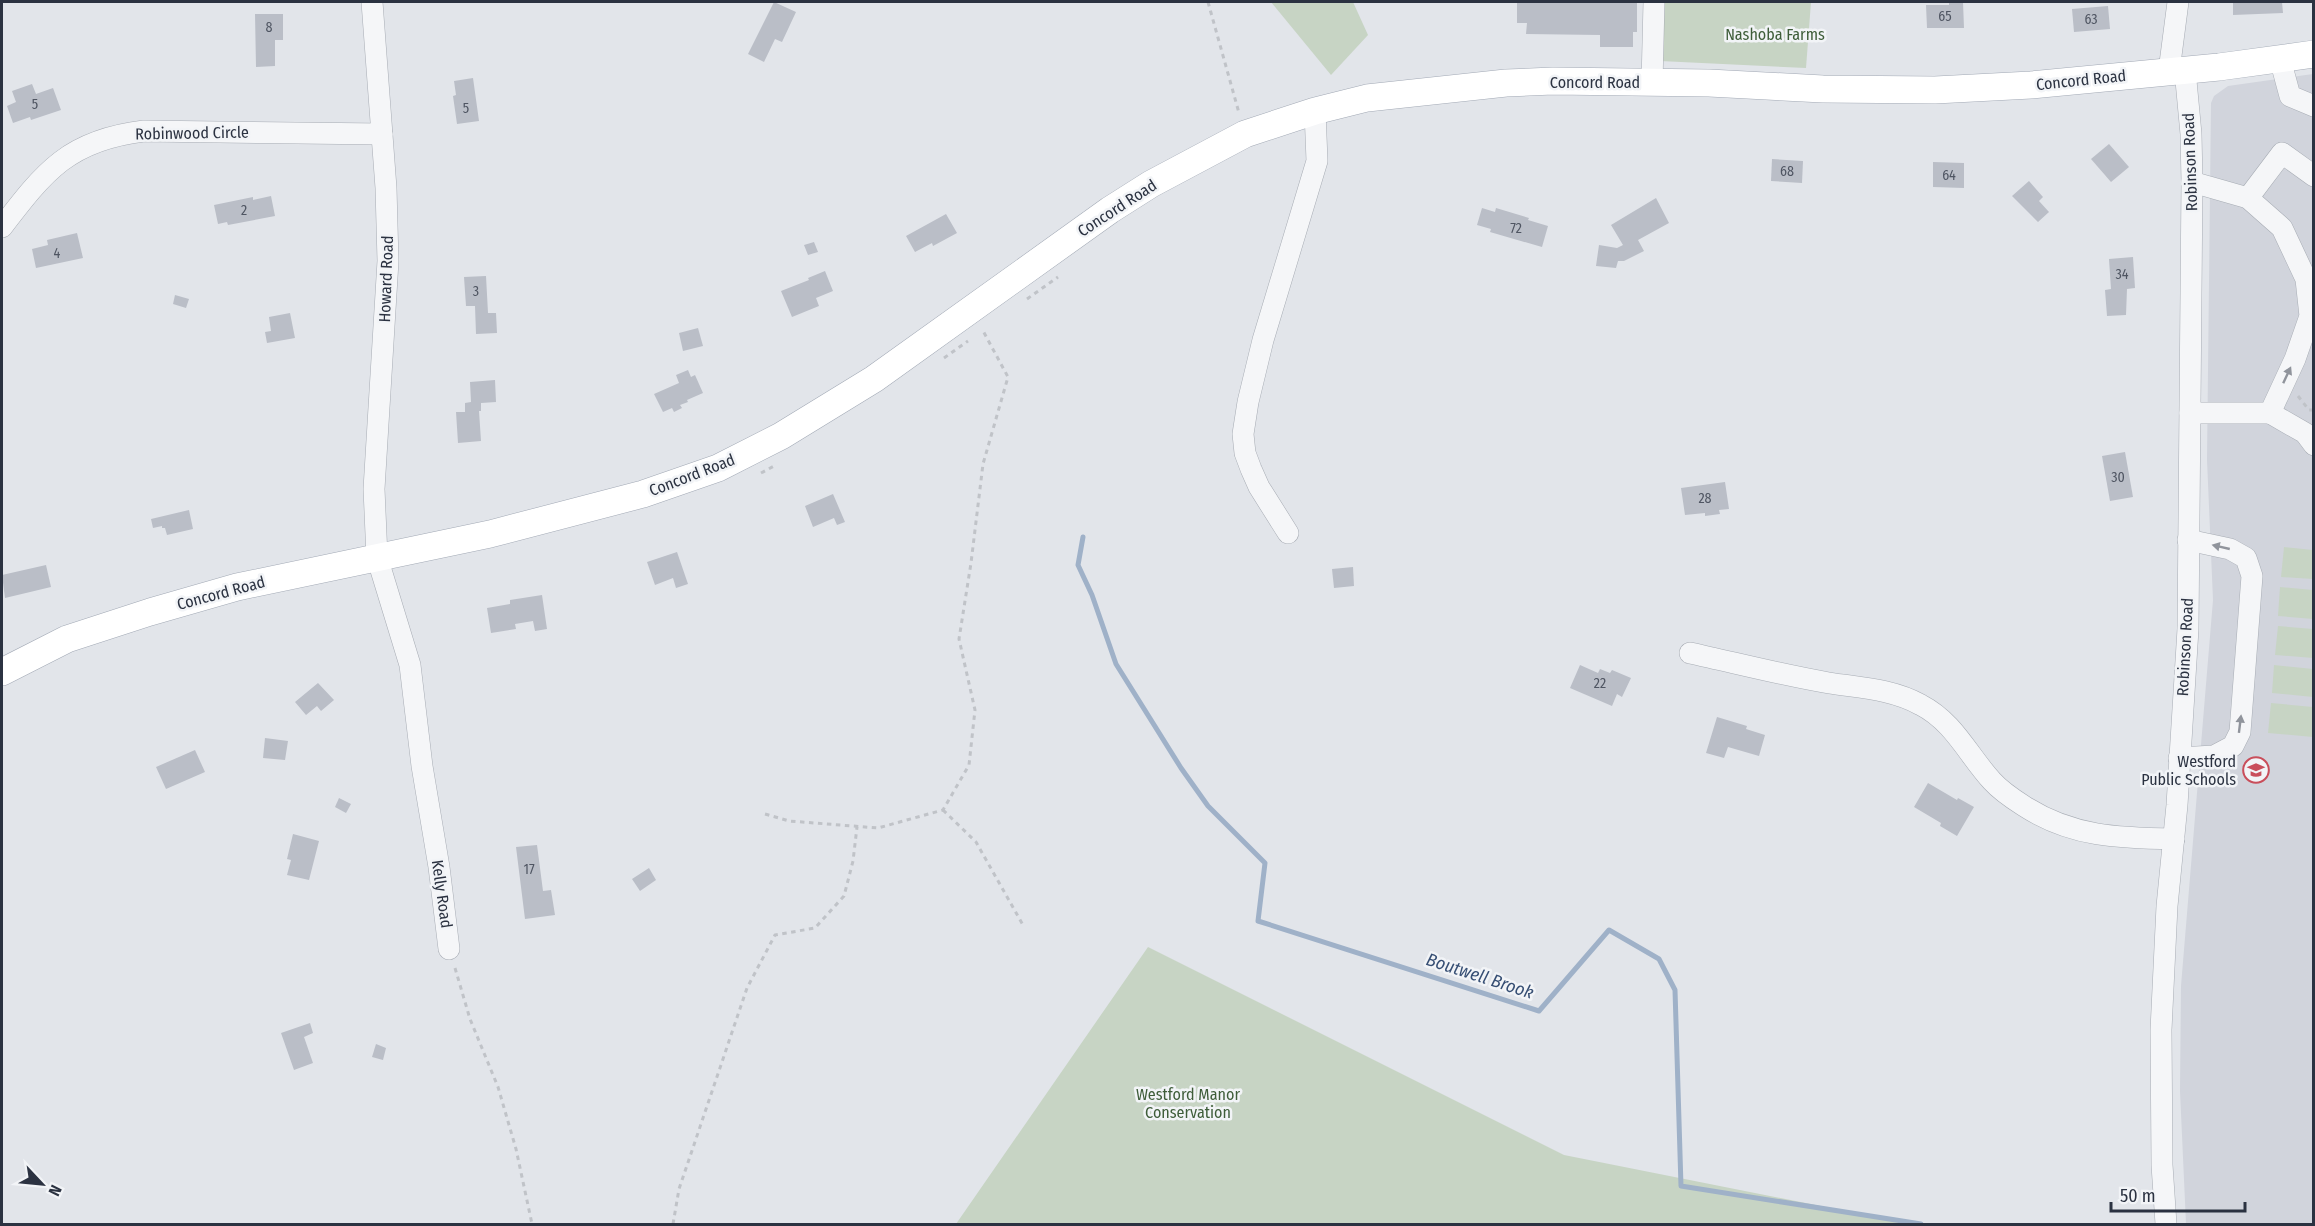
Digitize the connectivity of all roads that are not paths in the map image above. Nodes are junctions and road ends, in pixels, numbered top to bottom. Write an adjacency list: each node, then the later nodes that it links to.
1 (372, 2): 10 (street, Howard Road)
2 (1654, 2): 7 (street)
3 (2178, 2): 6 (street, Robinson Road)
4 (2313, 54): 5 (main road, Concord Road)
5 (2280, 58): 6 (main road, Concord Road); 8 (street)
6 (2177, 70): 7 (main road, Concord Road); 12 (street, Robinson Road)
7 (1652, 82): 9 (main road, Concord Road)
8 (2313, 106)
9 (1315, 111): 18 (street); 20 (main road, Concord Road)
10 (382, 134): 14 (street, Robinwood Circle); 20 (street, Howard Road)
11 (2313, 176): 13 (street)
12 (2192, 182): 13 (street); 16 (street, Robinson Road)
13 (2248, 198): 15 (street, one-way to 13)
14 (2, 227)
15 (2270, 412): 16 (street); 17 (street)
16 (2190, 413): 19 (street, Robinson Road)
17 (2311, 437)
18 (1288, 533)
19 (2188, 540): 23 (street, Robinson Road); 23 (street, one-way to 19)
20 (377, 557): 22 (main road, Concord Road); 25 (street, Kelly Road)
21 (1690, 653): 24 (street)
22 (2, 672)
23 (2179, 758): 24 (street, Robinson Road)
24 (2174, 839): 26 (street, Robinson Road)
25 (449, 949)
26 (2166, 1224)

